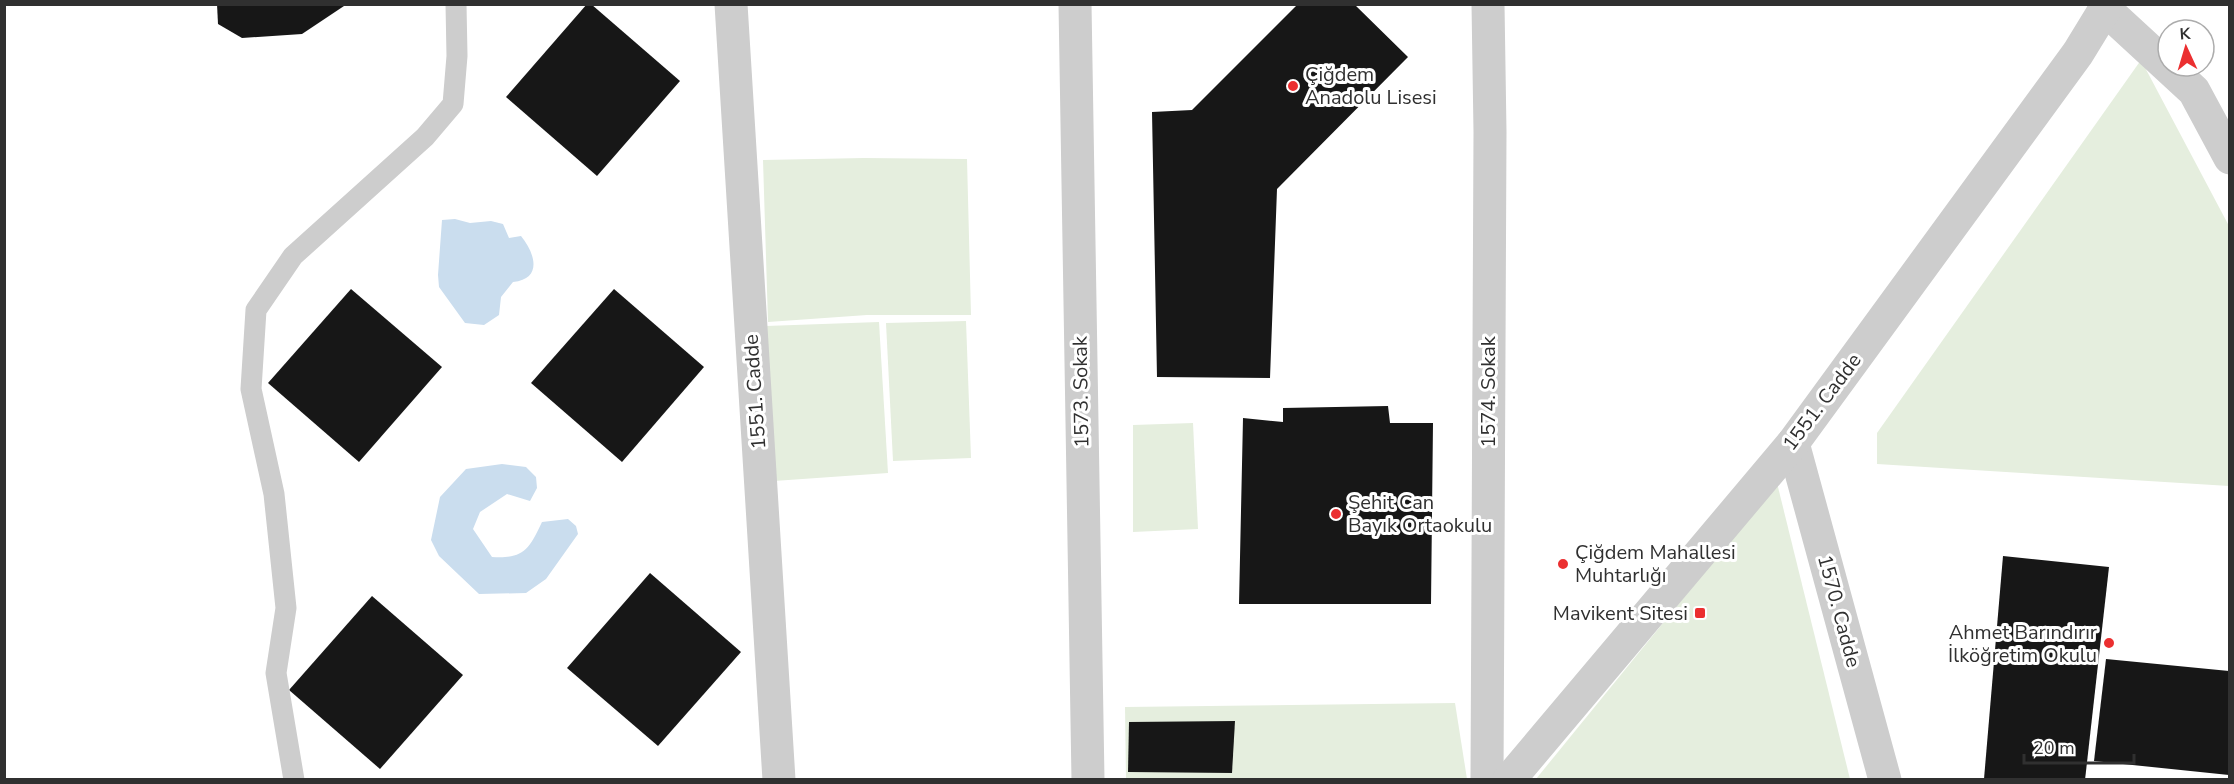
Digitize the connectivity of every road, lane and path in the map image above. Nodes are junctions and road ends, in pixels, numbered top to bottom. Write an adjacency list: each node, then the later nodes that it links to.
1 (456, 4): 8 (lane)
2 (731, 4): 9 (street, 1551. Cadde)
3 (1075, 4): 10 (street, 1573. Sokak)
4 (1488, 4): 11 (street, 1574. Sokak)
5 (2106, 6): 6 (street); 7 (street, 1551. Cadde)
6 (2229, 158)
7 (1793, 443): 12 (street, 1551. Cadde); 13 (street, 1570. Cadde)
8 (294, 780)
9 (779, 780)
10 (1088, 780)
11 (1487, 780)
12 (1509, 780)
13 (1885, 780)

